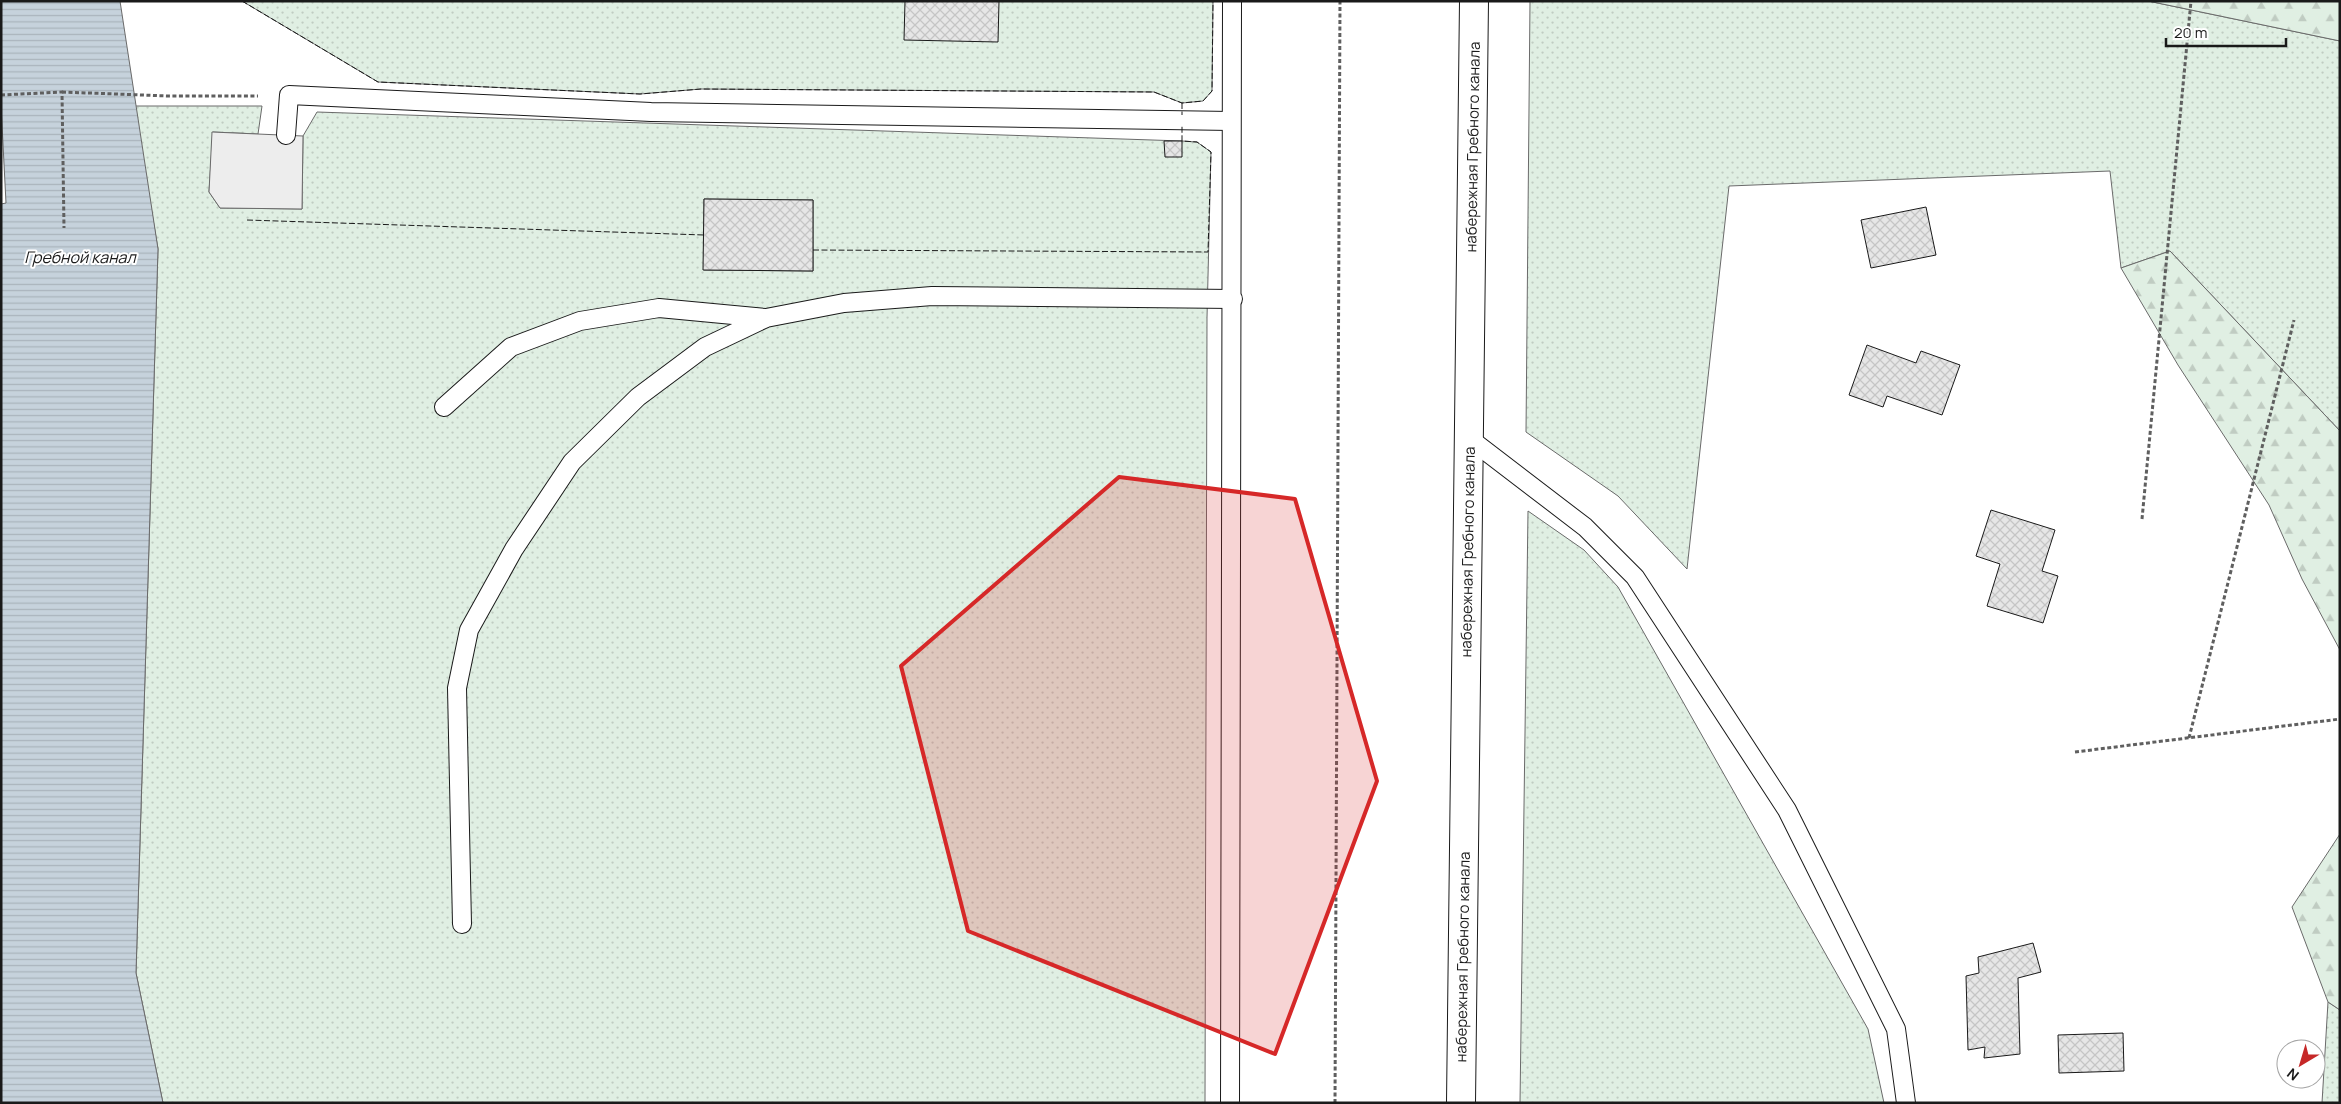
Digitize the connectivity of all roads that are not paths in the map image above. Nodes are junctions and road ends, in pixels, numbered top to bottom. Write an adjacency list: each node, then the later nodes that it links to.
1 (1232, 1): 3 (lane)
2 (1474, 1): 8 (street, набережная Гребного канала)
3 (1231, 121): 4 (lane); 5 (lane)
4 (286, 135)
5 (1233, 298): 6 (lane); 10 (lane)
6 (766, 318): 7 (lane); 9 (lane)
7 (444, 407)
8 (1470, 439): 11 (street, набережная Гребного канала); 12 (lane)
9 (462, 924)
10 (1230, 1103)
11 (1461, 1103)
12 (1906, 1103)

